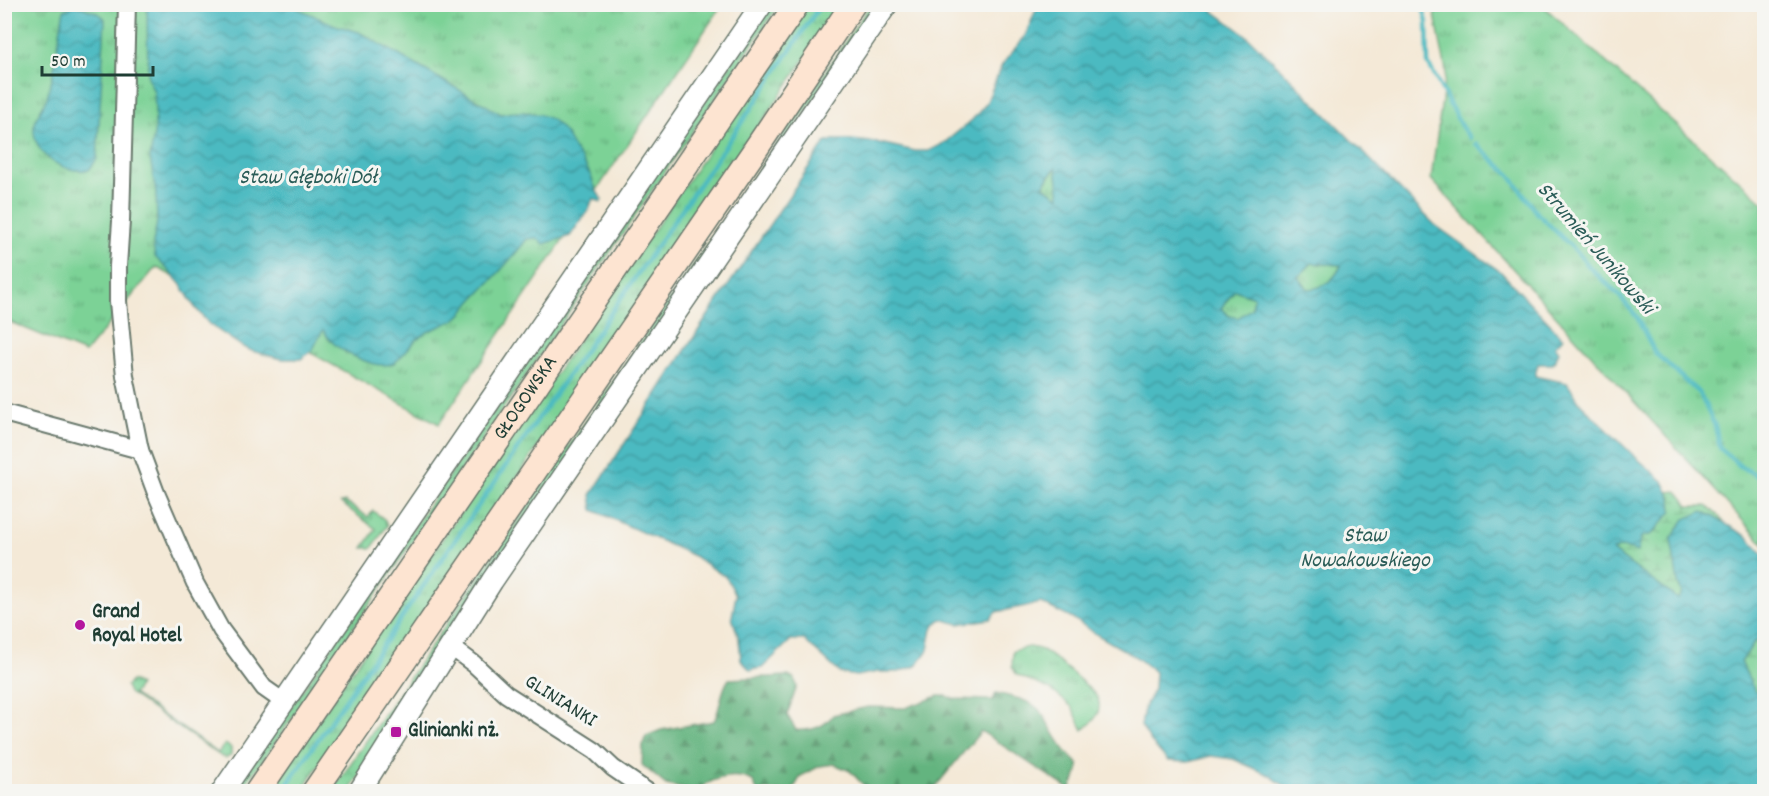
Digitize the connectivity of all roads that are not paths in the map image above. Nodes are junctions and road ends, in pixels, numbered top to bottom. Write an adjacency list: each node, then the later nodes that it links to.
1 (128, 4): 7 (street)
2 (762, 4): 9 (street, GŁOGOWSKA)
3 (797, 4): 12 (main road, GŁOGOWSKA)
4 (853, 4): 13 (main road)
5 (887, 4): 8 (street)
6 (4, 413): 7 (street)
7 (140, 450): 9 (street)
8 (450, 646): 10 (street, GLINIANKI); 14 (street)
9 (284, 702): 11 (street, GŁOGOWSKA)
10 (639, 789)
11 (222, 792)
12 (257, 792)
13 (314, 792)
14 (359, 792)

